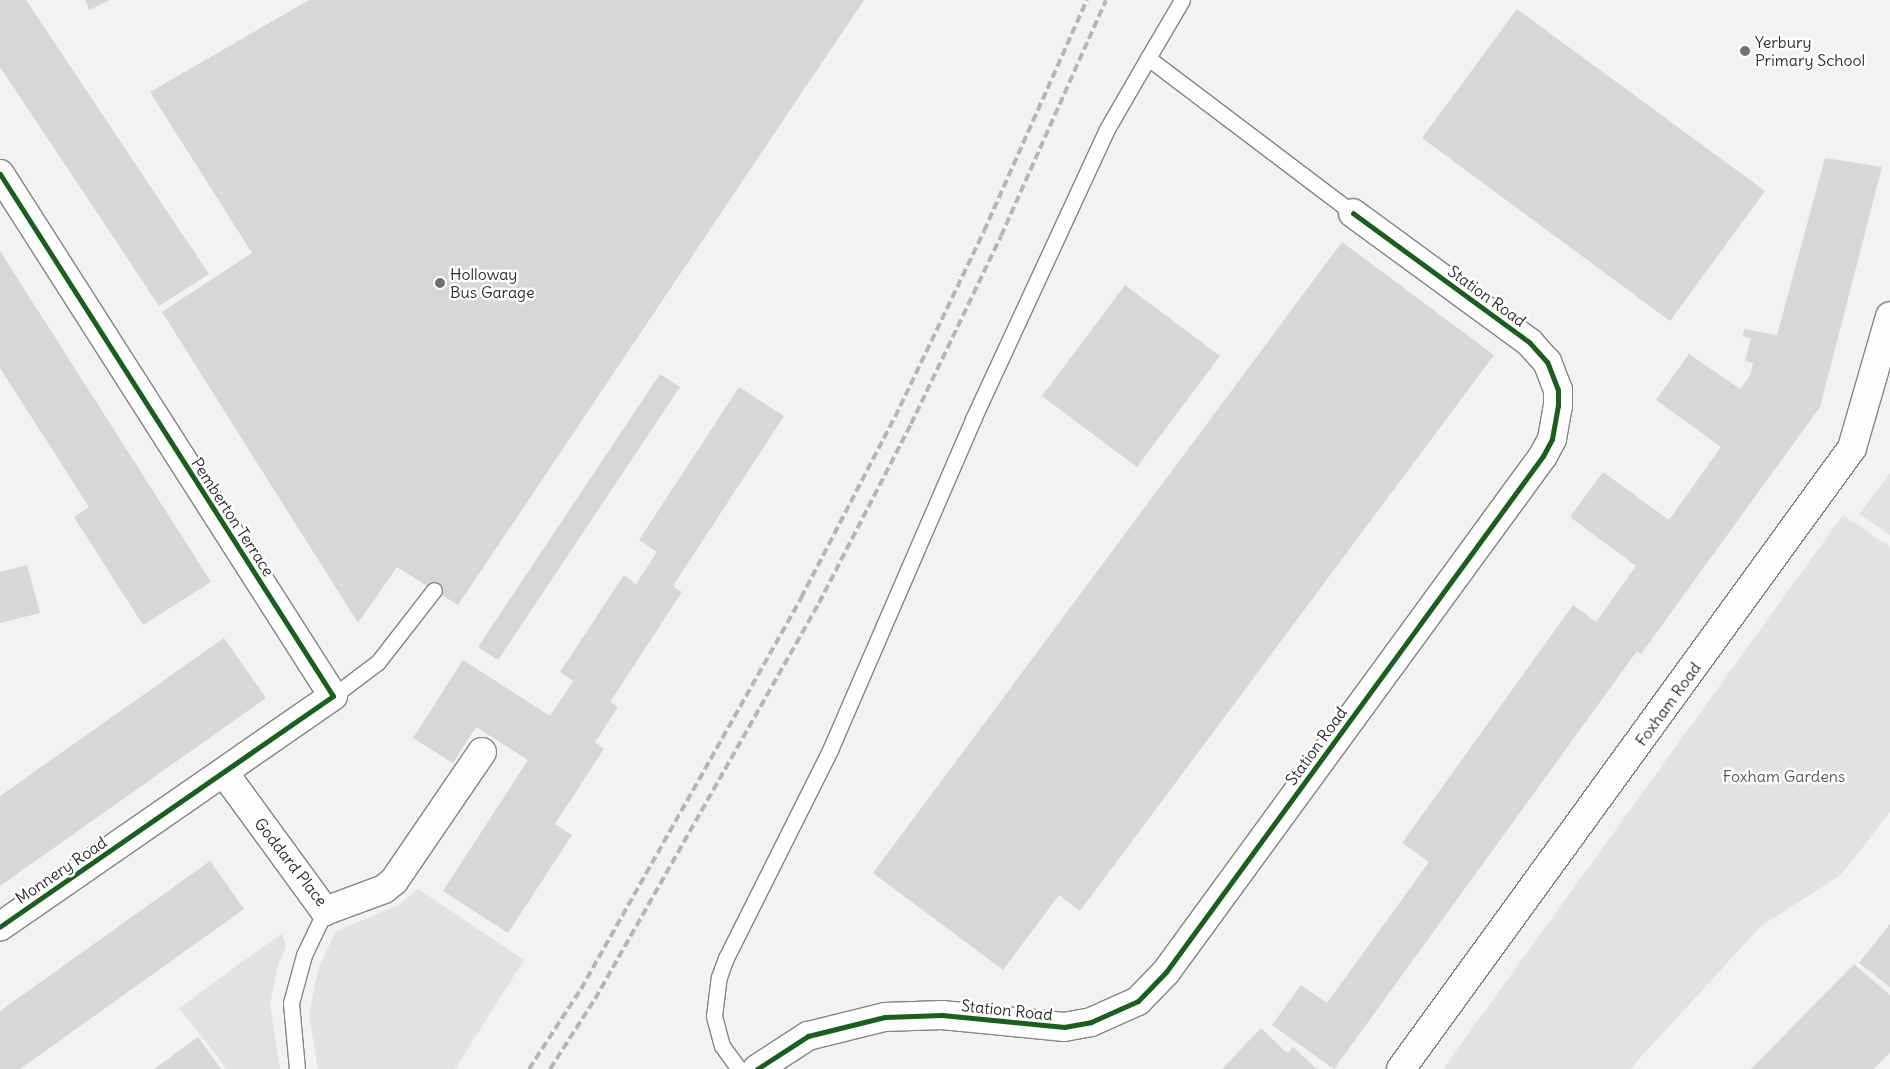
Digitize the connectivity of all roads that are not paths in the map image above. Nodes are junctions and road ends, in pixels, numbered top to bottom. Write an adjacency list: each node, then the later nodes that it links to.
1 (1182, 0): 2 (lane)
2 (1148, 58): 4 (lane); 13 (lane)
3 (0, 174): 7 (street, Pemberton Terrace)
4 (1353, 213): 14 (street, Station Road)
5 (1890, 316): 15 (street, Foxham Road)
6 (434, 590): 7 (lane)
7 (333, 696): 9 (street, Monnery Road)
8 (482, 752): 10 (street, Goddard Place)
9 (224, 774): 10 (street, Goddard Place); 11 (street, Monnery Road)
10 (326, 911): 12 (lane)
11 (0, 927)
12 (296, 1069)
13 (738, 1069)
14 (757, 1069)
15 (1400, 1069)

